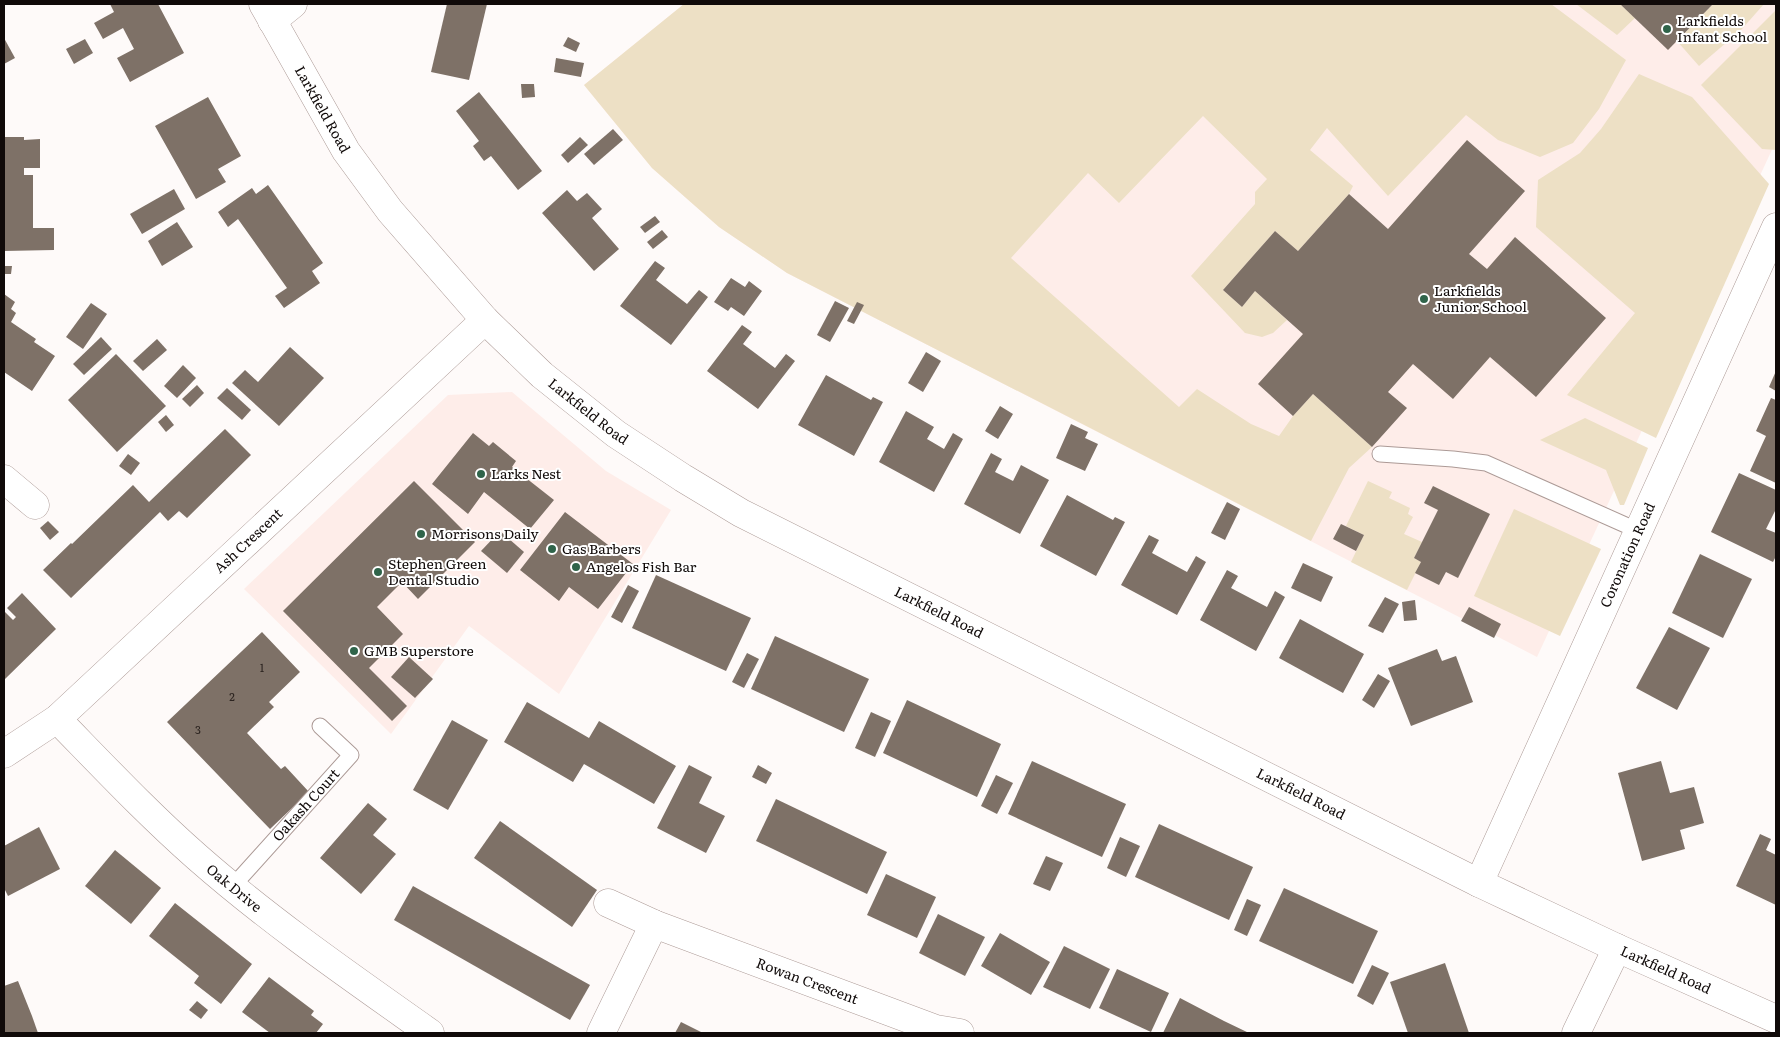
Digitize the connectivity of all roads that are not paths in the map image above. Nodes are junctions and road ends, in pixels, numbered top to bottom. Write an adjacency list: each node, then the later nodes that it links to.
1 (294, 4): 2 (street)
2 (267, 12): 4 (street, Larkfield Road)
3 (1776, 227): 8 (street, Coronation Road)
4 (486, 320): 9 (street, Ash Crescent); 12 (street, Larkfield Road)
5 (1380, 454): 8 (lane)
6 (4, 479): 7 (street)
7 (35, 505)
8 (1639, 530): 12 (street, Coronation Road)
9 (57, 719): 11 (street, Ash Crescent); 13 (street, Oak Drive)
10 (320, 726): 13 (lane, Oakash Court)
11 (4, 754)
12 (1479, 884): 16 (street, Larkfield Road)
13 (233, 886): 18 (street, Oak Drive)
14 (608, 903): 15 (street, Rowan Crescent)
15 (654, 924): 19 (street); 20 (street, Rowan Crescent)
16 (1617, 948): 17 (street, Larkfield Road); 21 (street)
17 (1776, 1019)
18 (430, 1033)
19 (601, 1033)
20 (960, 1033)
21 (1576, 1033)

